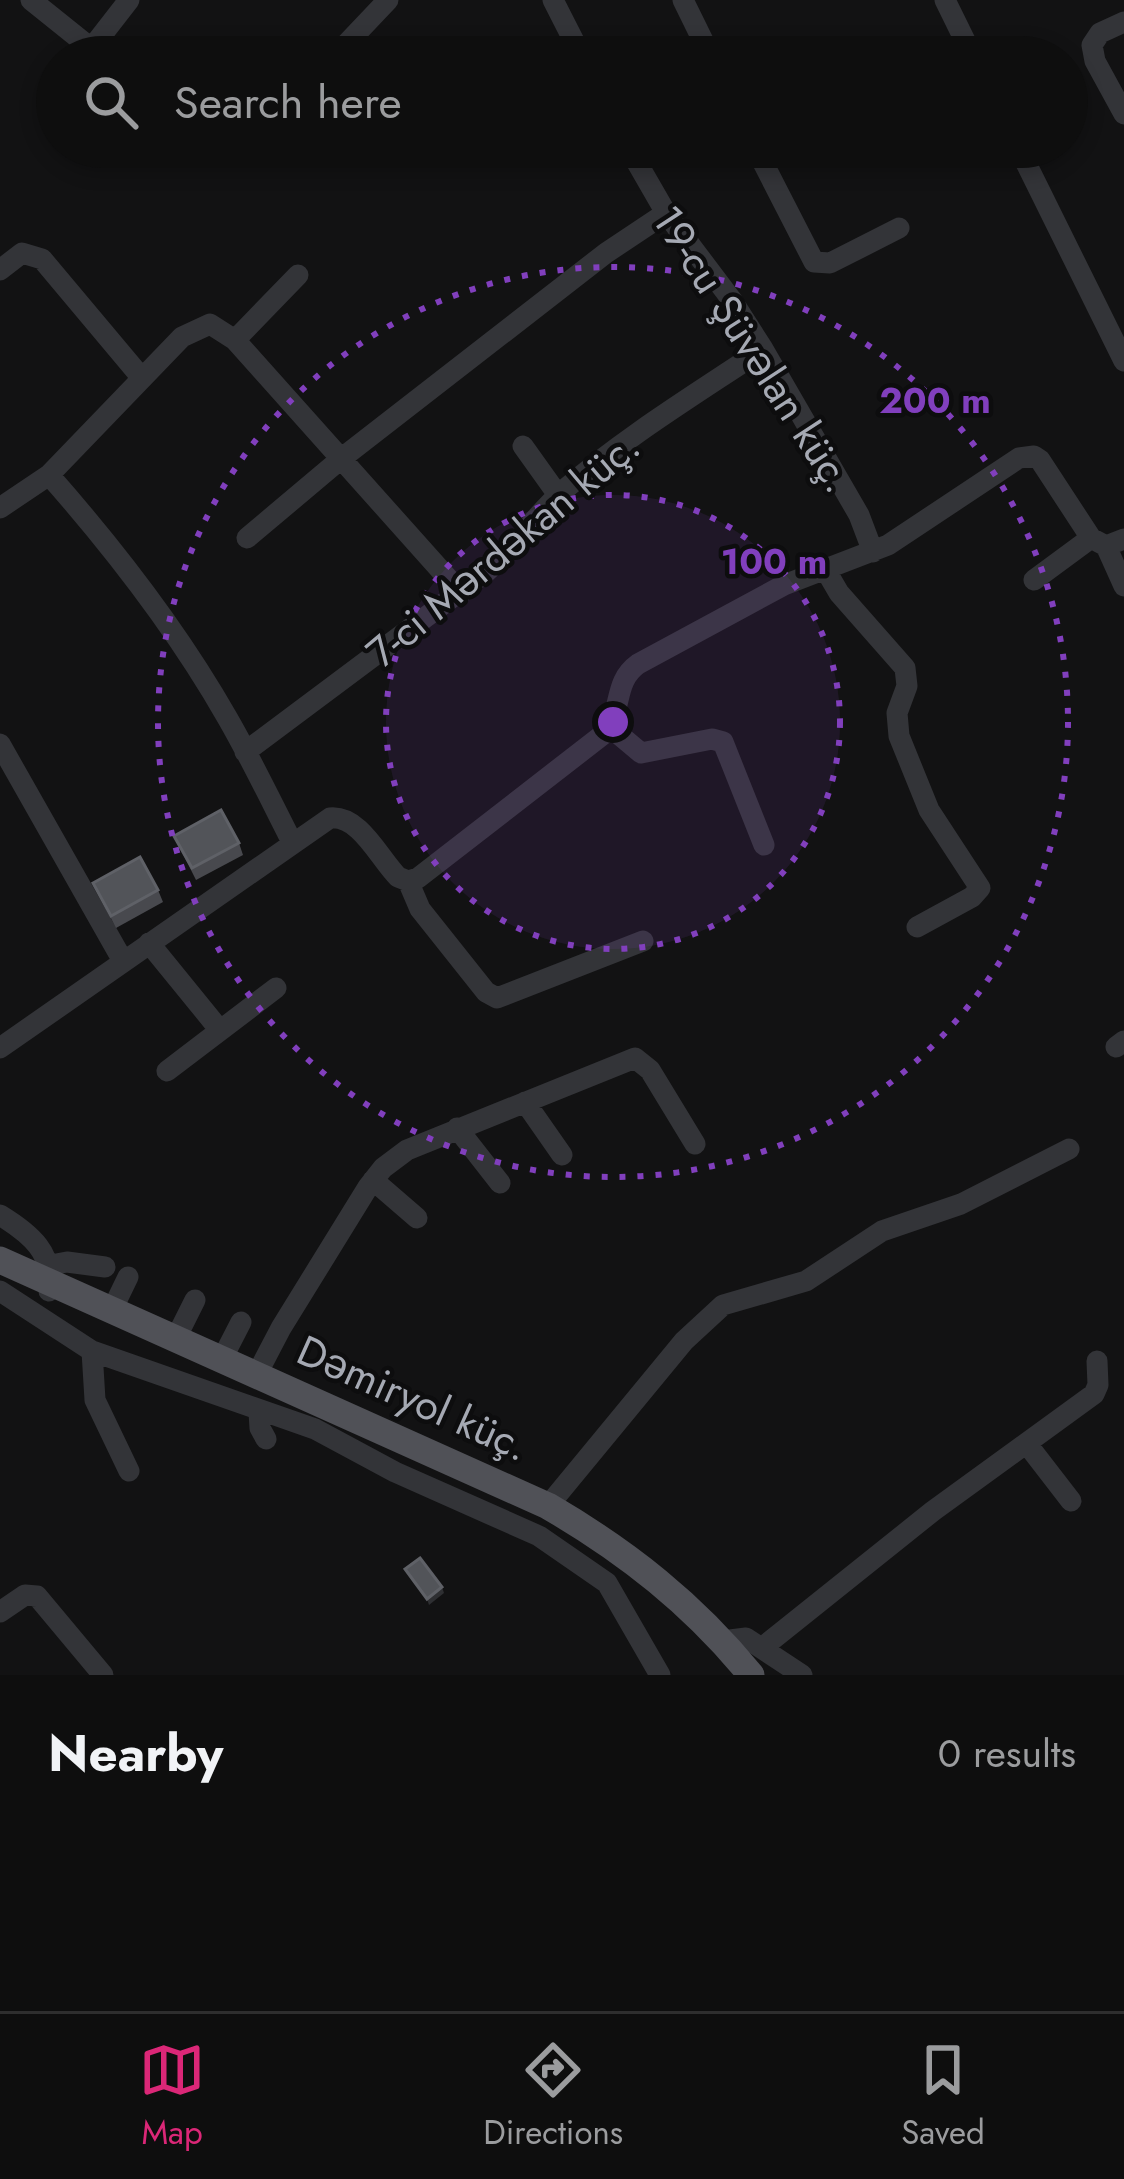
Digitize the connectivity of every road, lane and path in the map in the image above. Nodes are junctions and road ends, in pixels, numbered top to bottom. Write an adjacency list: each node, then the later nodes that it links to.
1 (31, 0): 8 (street)
2 (129, 0): 9 (street)
3 (388, 0): 10 (street)
4 (553, 0): 11 (street)
5 (683, 0): 12 (street)
6 (945, 0): 13 (street)
7 (1124, 22): 14 (street)
8 (75, 36)
9 (107, 36)
10 (354, 36)
11 (571, 36)
12 (701, 36)
13 (963, 36)
14 (1124, 114)
15 (640, 168): 18 (street, 19-cu Şüvəlan küç.)
16 (766, 168): 19 (street)
17 (1028, 168): 24 (street)
18 (666, 213): 23 (street, 19-cu Şüvəlan küç.); 27 (street)
19 (898, 228)
20 (0, 270): 25 (street)
21 (298, 275): 22 (street)
22 (235, 340): 25 (street); 27 (street)
23 (763, 349): 29 (street, 7-ci Mərdəkan küç.); 33 (street, 19-cu Şüvəlan küç.)
24 (1124, 361)
25 (141, 377): 28 (street)
26 (523, 446): 29 (street)
27 (342, 458): 31 (street); 37 (street)
28 (50, 475): 30 (street); 40 (street)
29 (558, 495): 37 (street, 7-ci Mərdəkan küç.)
30 (0, 508)
31 (248, 538)
32 (1107, 541): 33 (street); 35 (street); 36 (street)
33 (873, 552): 34 (street)
34 (825, 569): 38 (street); 44 (street)
35 (1034, 580)
36 (1124, 586)
37 (461, 592): 40 (street, 7-ci Mərdəkan küç.)
38 (610, 727): 42 (street); 43 (street)
39 (0, 745): 47 (street)
40 (245, 752): 41 (street)
41 (292, 842): 43 (street); 46 (street)
42 (764, 845)
43 (409, 881): 45 (street)
44 (917, 927)
45 (644, 940)
46 (149, 943): 47 (street); 49 (street)
47 (123, 961): 50 (street)
48 (276, 988): 49 (street)
49 (219, 1029): 51 (street)
50 (0, 1048)
51 (166, 1071)
52 (525, 1102): 53 (street); 54 (street); 56 (street)
53 (457, 1128): 57 (street); 58 (street)
54 (695, 1144)
55 (1069, 1149): 80 (street)
56 (562, 1155)
57 (373, 1180): 60 (street); 74 (street)
58 (500, 1183)
59 (0, 1216): 65 (street)
60 (417, 1218)
61 (0, 1260): 65 (main road, Dəmiryol küç.)
62 (105, 1267): 65 (street)
63 (0, 1269): 65 (main road)
64 (128, 1277): 68 (street)
65 (50, 1279): 68 (main road, Dəmiryol küç.); 86 (main road)
66 (0, 1291): 71 (street, Dəmiryol küç.)
67 (195, 1300): 70 (street)
68 (112, 1310): 70 (main road, Dəmiryol küç.)
69 (241, 1322): 72 (street)
70 (176, 1338): 72 (main road, Dəmiryol küç.)
71 (92, 1351): 75 (street, Dəmiryol küç.); 78 (street)
72 (222, 1359): 74 (main road, Dəmiryol küç.)
73 (1097, 1361): 77 (street)
74 (257, 1374): 80 (main road, Dəmiryol küç.)
75 (259, 1412): 76 (street); 85 (street, Dəmiryol küç.)
76 (266, 1439)
77 (1027, 1444): 79 (street); 83 (street)
78 (129, 1471)
79 (1071, 1501)
80 (548, 1507): 82 (main road, Dəmiryol küç.)
81 (0, 1612): 84 (street)
82 (722, 1640): 83 (street); 87 (main road, Dəmiryol küç.)
83 (763, 1647): 88 (street)
84 (104, 1675)
85 (661, 1675)
86 (740, 1675)
87 (751, 1675)
88 (802, 1675)

